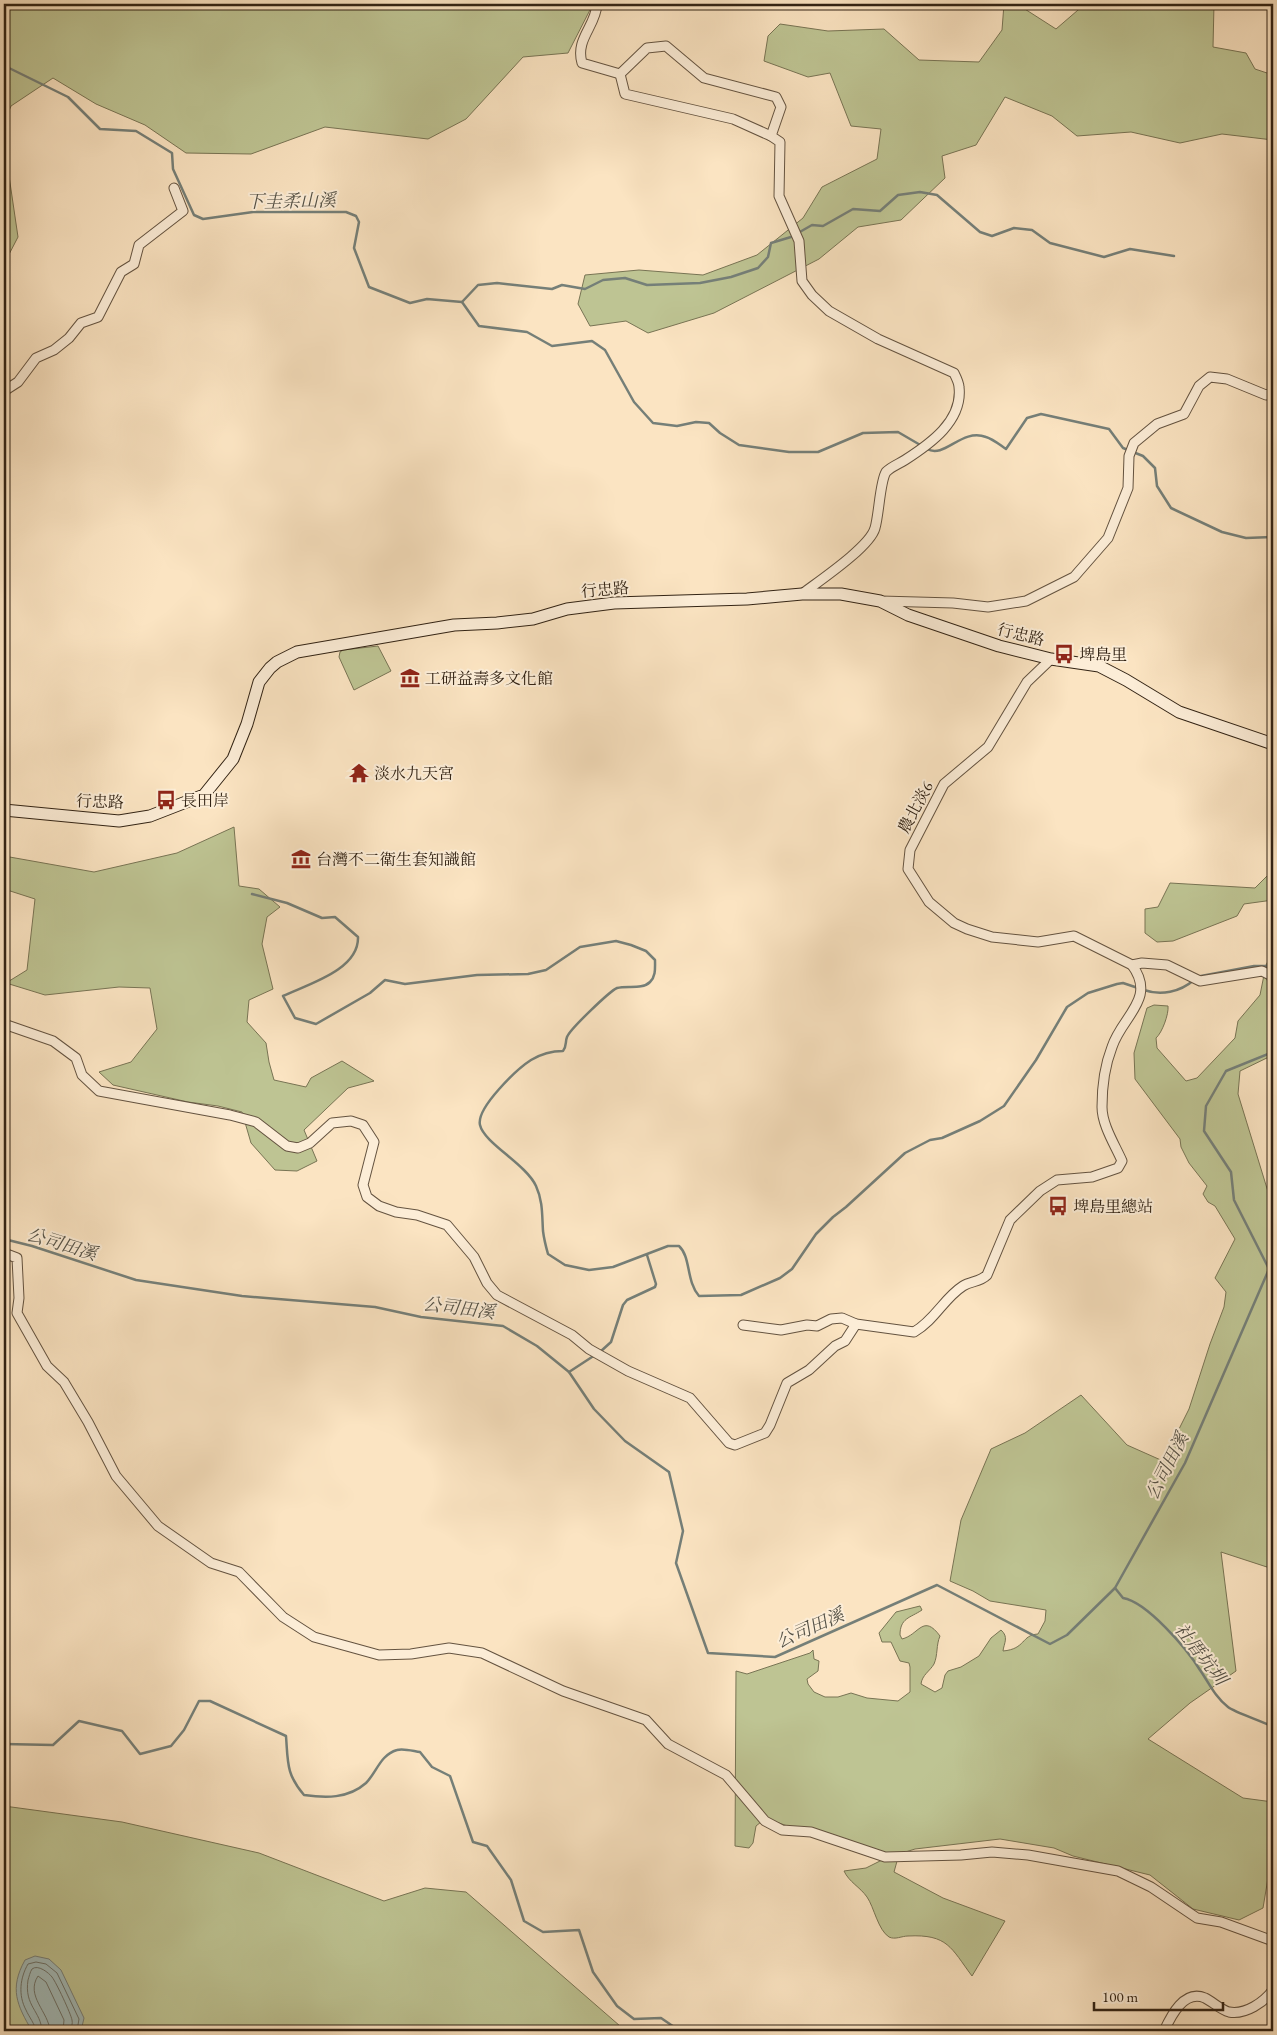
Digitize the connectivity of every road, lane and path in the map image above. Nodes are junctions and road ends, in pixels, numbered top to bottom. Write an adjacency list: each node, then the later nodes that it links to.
1 (597, 4): 2 (street)
2 (620, 74): 3 (street); 3 (street)
3 (771, 136): 7 (street)
4 (174, 188): 5 (street)
5 (4, 390)
6 (1273, 393): 8 (street)
7 (802, 594): 8 (street, 行忠路); 11 (street, 行忠路)
8 (880, 601): 9 (street, 行忠路)
9 (1051, 659): 10 (street, 行忠路); 12 (street, 農北淡6 / 農北淡6)
10 (1273, 744)
11 (4, 810)
12 (1132, 965): 13 (street, 農北淡6 / 農北淡6); 16 (street)
13 (1273, 980)
14 (4, 1024): 16 (street)
15 (4, 1253): 18 (street)
16 (856, 1324): 17 (street)
17 (743, 1325)
18 (1273, 1941)
19 (1273, 1990): 20 (street)
20 (1164, 2031)

